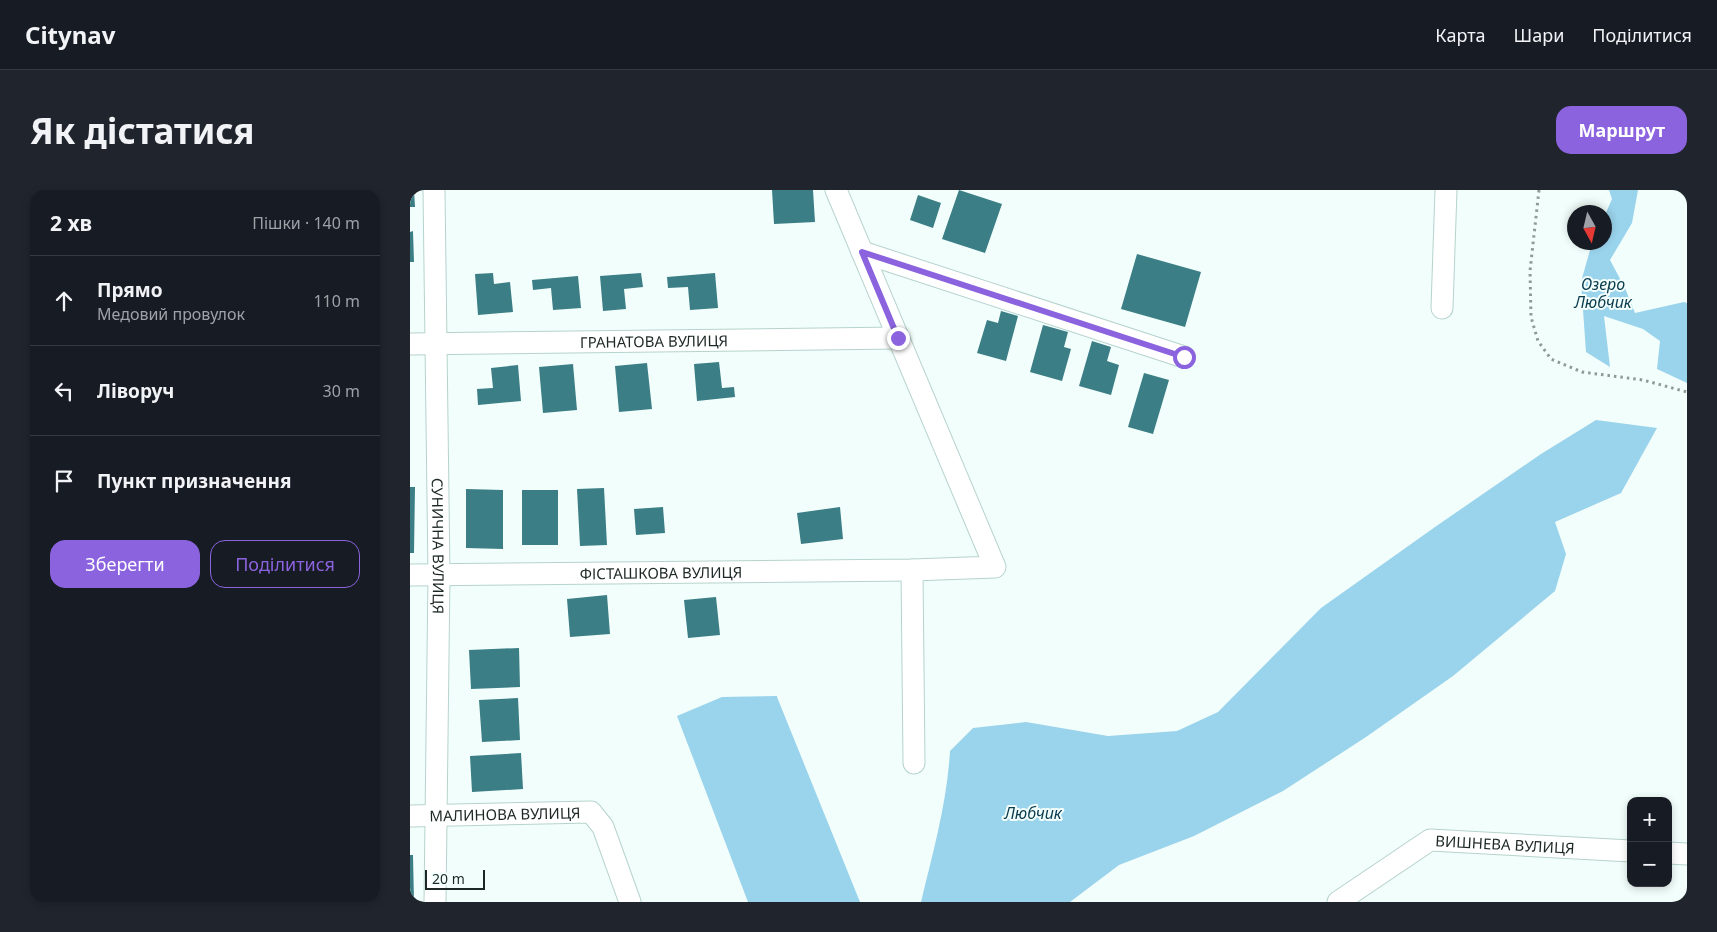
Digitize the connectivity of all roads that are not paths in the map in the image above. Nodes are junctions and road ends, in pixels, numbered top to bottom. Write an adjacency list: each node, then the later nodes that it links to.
1 (434, 190): 8 (street, СУНИЧНА ВУЛИЦЯ)
2 (836, 190): 4 (street)
3 (1446, 190): 5 (street)
4 (862, 252): 6 (street); 9 (street)
5 (1442, 308)
6 (898, 338): 8 (street, ГРАНАТОВА ВУЛИЦЯ); 10 (street, ФІСТАШКОВА ВУЛИЦЯ)
7 (410, 344): 8 (street, ГРАНАТОВА ВУЛИЦЯ)
8 (436, 344): 12 (street, СУНИЧНА ВУЛИЦЯ)
9 (1184, 357)
10 (912, 570): 12 (street, ФІСТАШКОВА ВУЛИЦЯ); 13 (street)
11 (410, 575): 12 (street, ФІСТАШКОВА ВУЛИЦЯ)
12 (439, 575): 15 (street, СУНИЧНА ВУЛИЦЯ)
13 (914, 763)
14 (410, 816): 15 (street, МАЛИНОВА ВУЛИЦЯ)
15 (436, 816): 19 (street, СУНИЧНА ВУЛИЦЯ); 20 (street, МАЛИНОВА ВУЛИЦЯ)
16 (1627, 851): 21 (street, ВИШНЕВА ВУЛИЦЯ)
17 (1672, 853): 18 (street)
18 (1687, 854)
19 (435, 902)
20 (630, 902)
21 (1338, 902)

